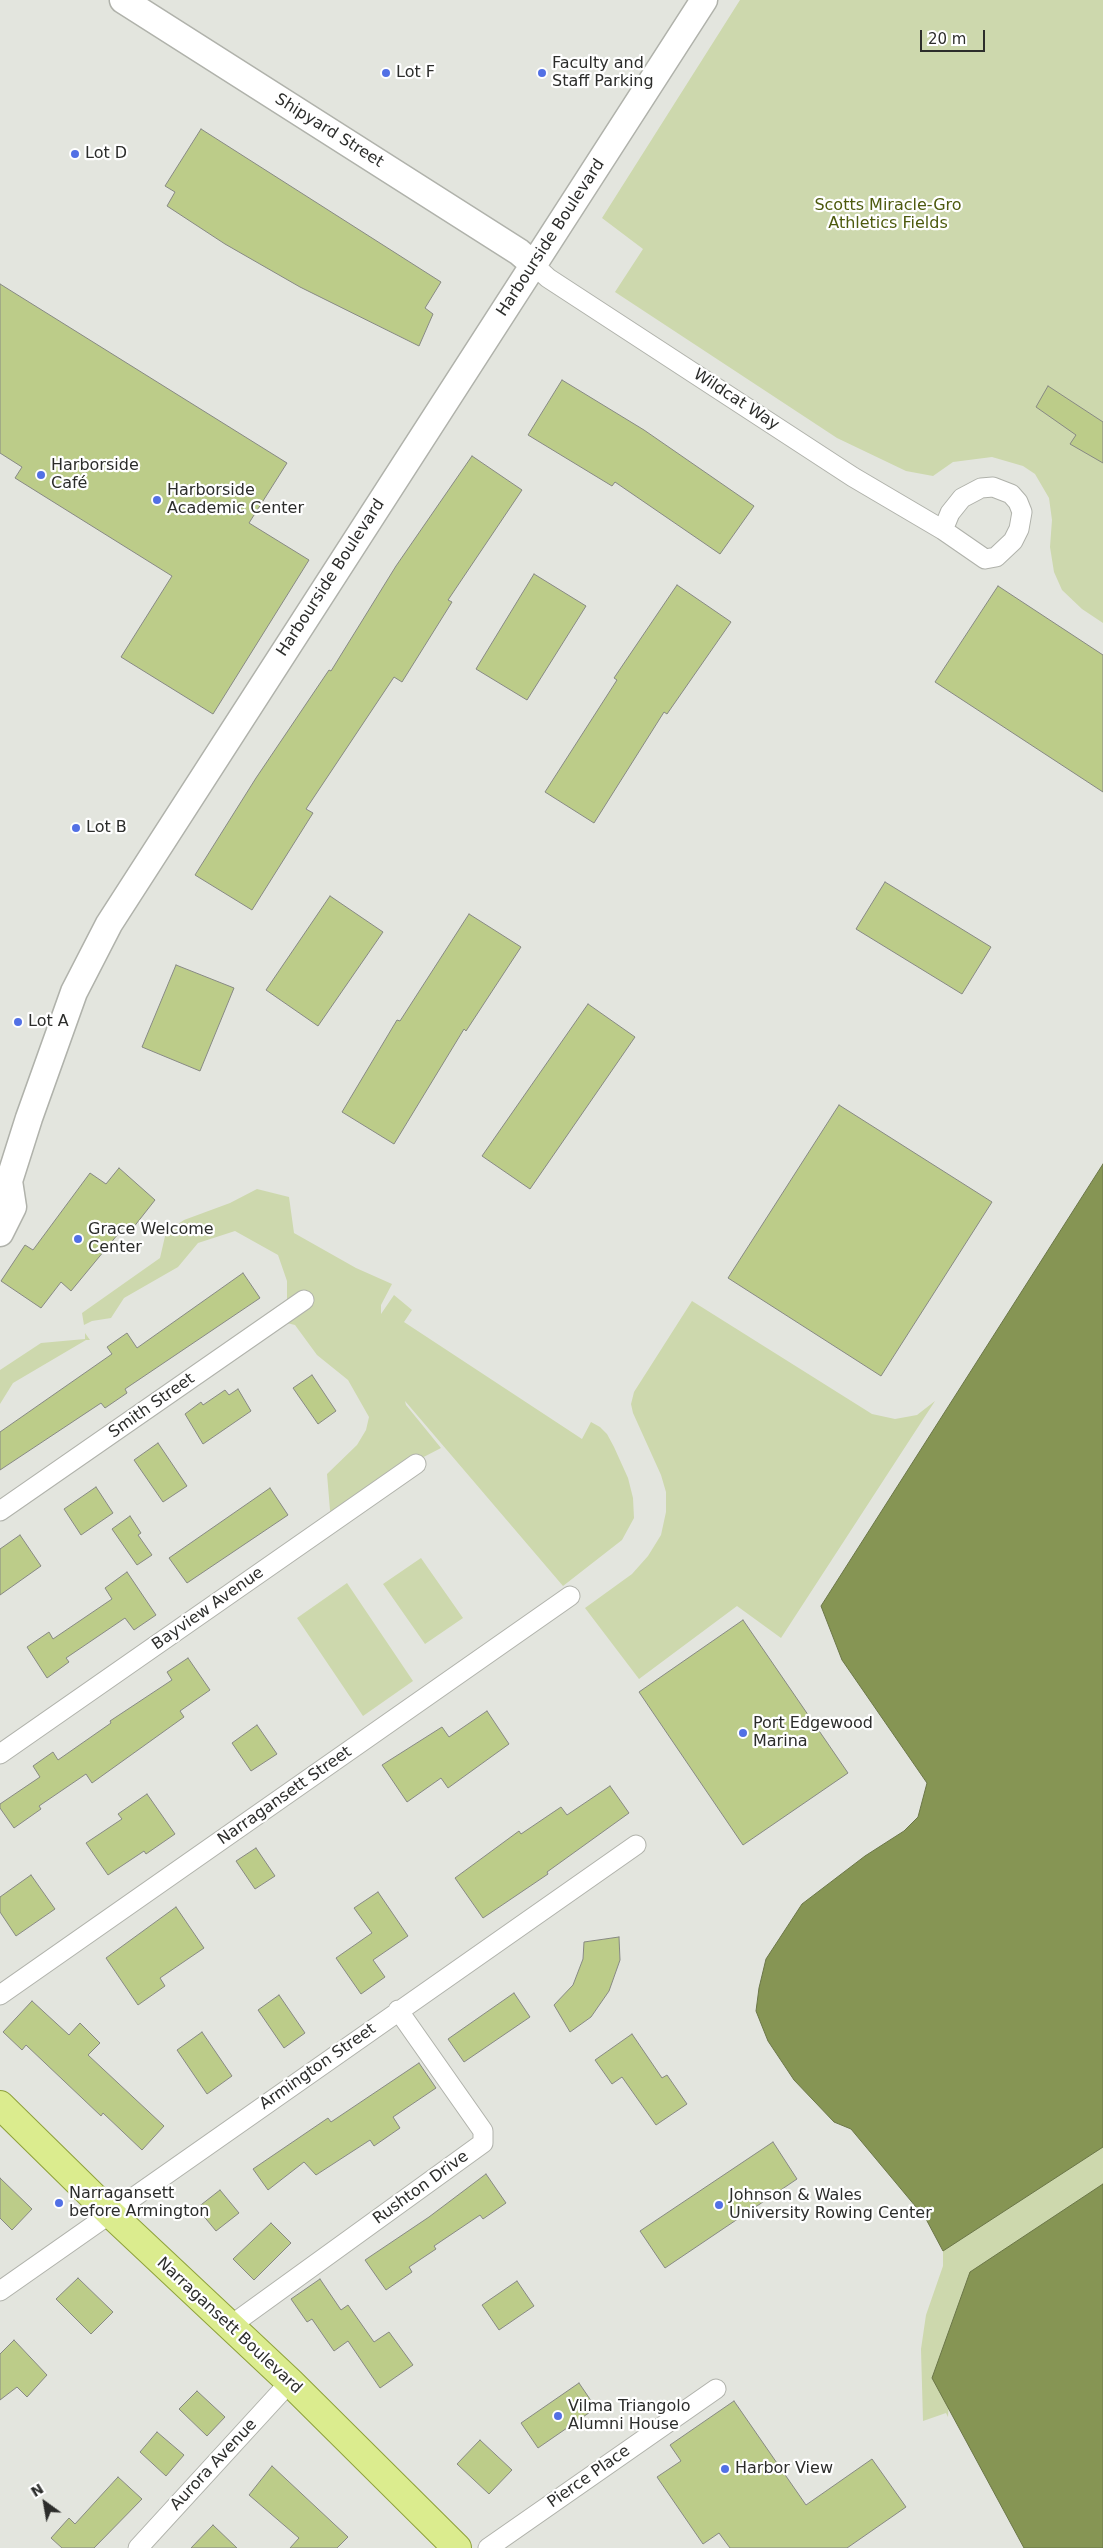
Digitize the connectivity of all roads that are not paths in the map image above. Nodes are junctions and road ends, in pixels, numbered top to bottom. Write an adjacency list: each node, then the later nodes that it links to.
1 (123, 0): 3 (street, Shipyard Street)
2 (704, 0): 3 (street, Harbourside Boulevard)
3 (534, 265): 4 (street, Wildcat Way); 5 (street, Harbourside Boulevard)
4 (942, 530)
5 (4, 1185): 6 (street, Harbourside Boulevard)
6 (0, 1233)
7 (304, 1300): 9 (street, Smith Street)
8 (416, 1464): 11 (street, Bayview Avenue)
9 (0, 1511)
10 (570, 1596): 13 (street, Narragansett Street)
11 (0, 1754)
12 (636, 1845): 14 (street, Armington Street)
13 (0, 1995)
14 (398, 2010): 16 (street, Armington Street); 18 (street, Rushton Drive)
15 (0, 2105): 16 (main road, Narragansett Boulevard)
16 (111, 2214): 17 (street, Armington Street); 18 (main road, Narragansett Boulevard)
17 (0, 2291)
18 (230, 2326): 19 (main road, Narragansett Boulevard)
19 (290, 2382): 21 (street, Aurora Avenue); 22 (main road, Narragansett Boulevard)
20 (716, 2389): 23 (street, Pierce Place)
21 (138, 2548)
22 (457, 2548)
23 (488, 2548)

